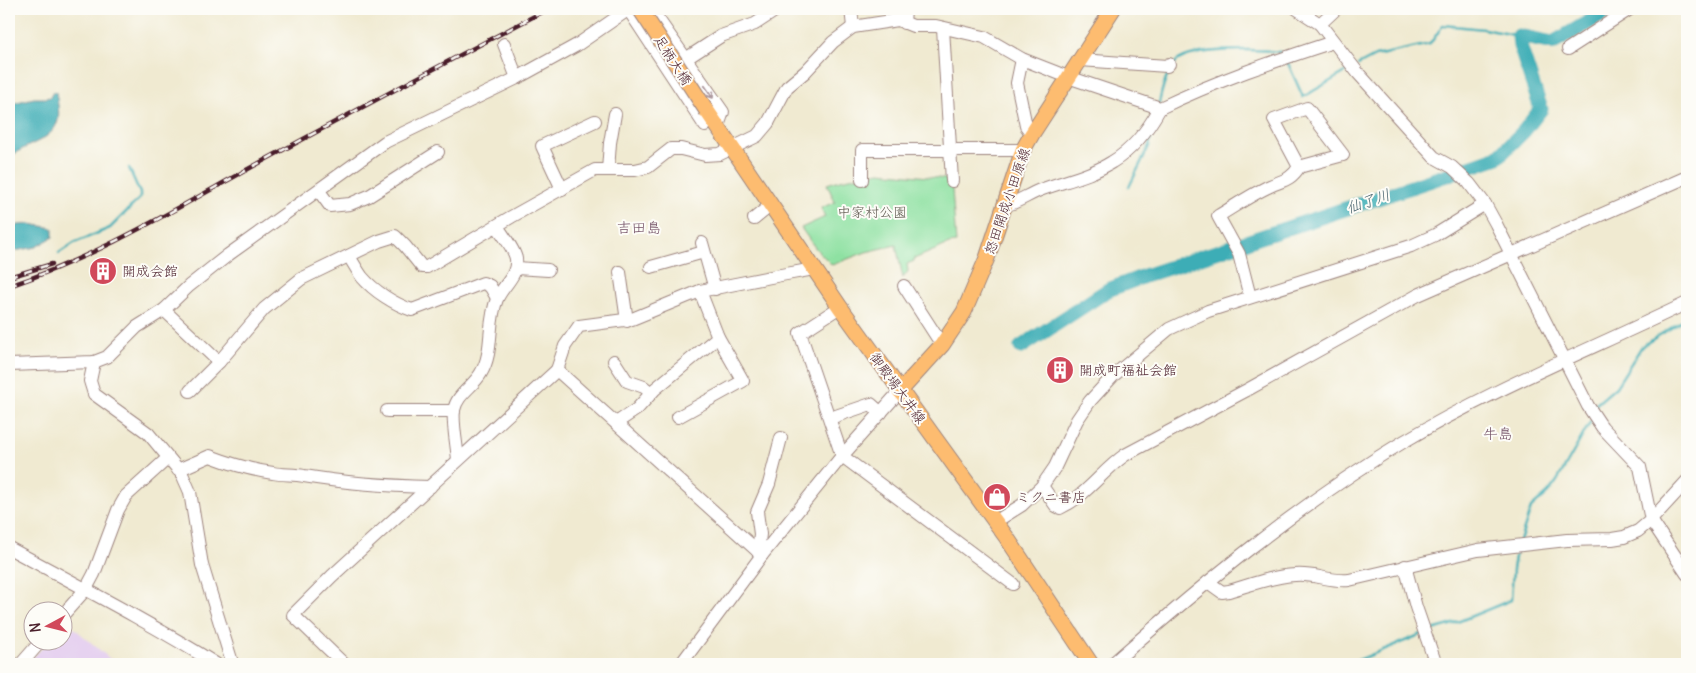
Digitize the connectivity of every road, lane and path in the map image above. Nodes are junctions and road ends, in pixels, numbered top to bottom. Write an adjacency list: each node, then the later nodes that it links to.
1 (632, 9): 21 (street); 23 (street); 27 (main road, 足柄大橋, bridge)
2 (651, 9): 17 (street)
3 (778, 9): 17 (street)
4 (851, 9): 12 (street)
5 (905, 9): 10 (street)
6 (1114, 9): 19 (main road, 怒田開成小田原線)
7 (1297, 9): 11 (street)
8 (1336, 9): 11 (street)
9 (1630, 9): 16 (street)
10 (904, 23): 12 (street); 13 (street)
11 (1320, 24): 14 (street)
12 (853, 27): 29 (street)
13 (943, 28): 18 (street); 31 (street)
14 (1333, 42): 24 (street); 40 (street)
15 (504, 44): 23 (street)
16 (1568, 49)
17 (686, 58): 21 (street); 27 (street, one-way to 27)
18 (1022, 59): 22 (street); 28 (street)
19 (1080, 60): 20 (street); 22 (main road, 怒田開成小田原線)
20 (1169, 64)
21 (671, 75): 27 (street)
22 (1068, 77): 24 (street); 28 (main road, 怒田開成小田原線)
23 (517, 78): 39 (street)
24 (1160, 108): 42 (street)
25 (615, 114): 34 (street)
26 (595, 121): 38 (street)
27 (710, 121): 29 (main road, 御殿場大井線)
28 (1032, 134): 30 (main road, 怒田開成小田原線)
29 (731, 148): 34 (street); 41 (main road, 御殿場大井線)
30 (1023, 150): 31 (street); 42 (main road, 怒田開成小田原線)
31 (950, 151): 36 (street); 37 (street)
32 (438, 152): 39 (street)
33 (1299, 167): 33 (street); 56 (street)
34 (608, 170): 38 (street)
35 (1687, 176): 45 (street)
36 (862, 180)
37 (952, 181)
38 (562, 189): 44 (street)
39 (319, 191): 59 (street)
40 (1485, 204): 45 (street); 56 (street)
41 (771, 205): 43 (street); 49 (main road, 御殿場大井線)
42 (1005, 206): 62 (main road, 怒田開成小田原線)
43 (754, 219)
44 (497, 226): 46 (street); 48 (street)
45 (1510, 254): 63 (street); 84 (street)
46 (349, 256): 55 (street); 66 (street)
47 (652, 267): 53 (street)
48 (516, 268): 50 (street); 55 (street)
49 (814, 269): 53 (street); 58 (main road, 御殿場大井線)
50 (548, 270)
51 (620, 272): 60 (street)
52 (904, 286): 62 (street)
53 (715, 289): 54 (street)
54 (700, 291): 60 (street); 61 (street)
55 (497, 298): 73 (street)
56 (1250, 298): 84 (street)
57 (1687, 303): 63 (street)
58 (840, 307): 70 (main road, 御殿場大井線); 76 (street)
59 (164, 310): 65 (street); 66 (street)
60 (627, 320): 68 (street)
61 (718, 337): 71 (street); 75 (street)
62 (942, 345): 70 (main road, 怒田開成小田原線)
63 (1565, 359): 86 (street); 92 (street)
64 (614, 361): 71 (street)
65 (94, 362): 67 (street); 80 (street)
66 (219, 362): 69 (street)
67 (9, 365)
68 (557, 370): 77 (street); 81 (street)
69 (190, 391)
70 (900, 391): 74 (street); 87 (main road, 御殿場大井線)
71 (651, 392): 77 (street)
72 (387, 411): 73 (street)
73 (454, 411): 81 (street)
74 (881, 413): 76 (street); 79 (street)
75 (678, 416)
76 (830, 418): 79 (street)
77 (616, 423): 89 (street)
78 (781, 438): 89 (street)
79 (842, 456): 89 (street); 93 (street)
80 (168, 458): 82 (street); 94 (street)
81 (458, 460): 85 (street)
82 (178, 470): 85 (street); 99 (street)
83 (1687, 480): 86 (street)
84 (1042, 486): 87 (street)
85 (430, 487): 100 (street)
86 (1651, 520): 90 (street); 91 (street)
87 (995, 522): 102 (main road, 御殿場大井線)
88 (9, 548): 94 (street)
89 (760, 554): 101 (street)
90 (1405, 566): 92 (street); 104 (street)
91 (1687, 574)
92 (1208, 582): 103 (street)
93 (1013, 584)
94 (86, 588): 95 (street); 98 (street)
95 (72, 604)
96 (34, 650): 97 (street)
97 (22, 664)
98 (216, 664)
99 (230, 664)
100 (344, 664)
101 (681, 664)
102 (1091, 664)
103 (1112, 664)
104 (1434, 664)

